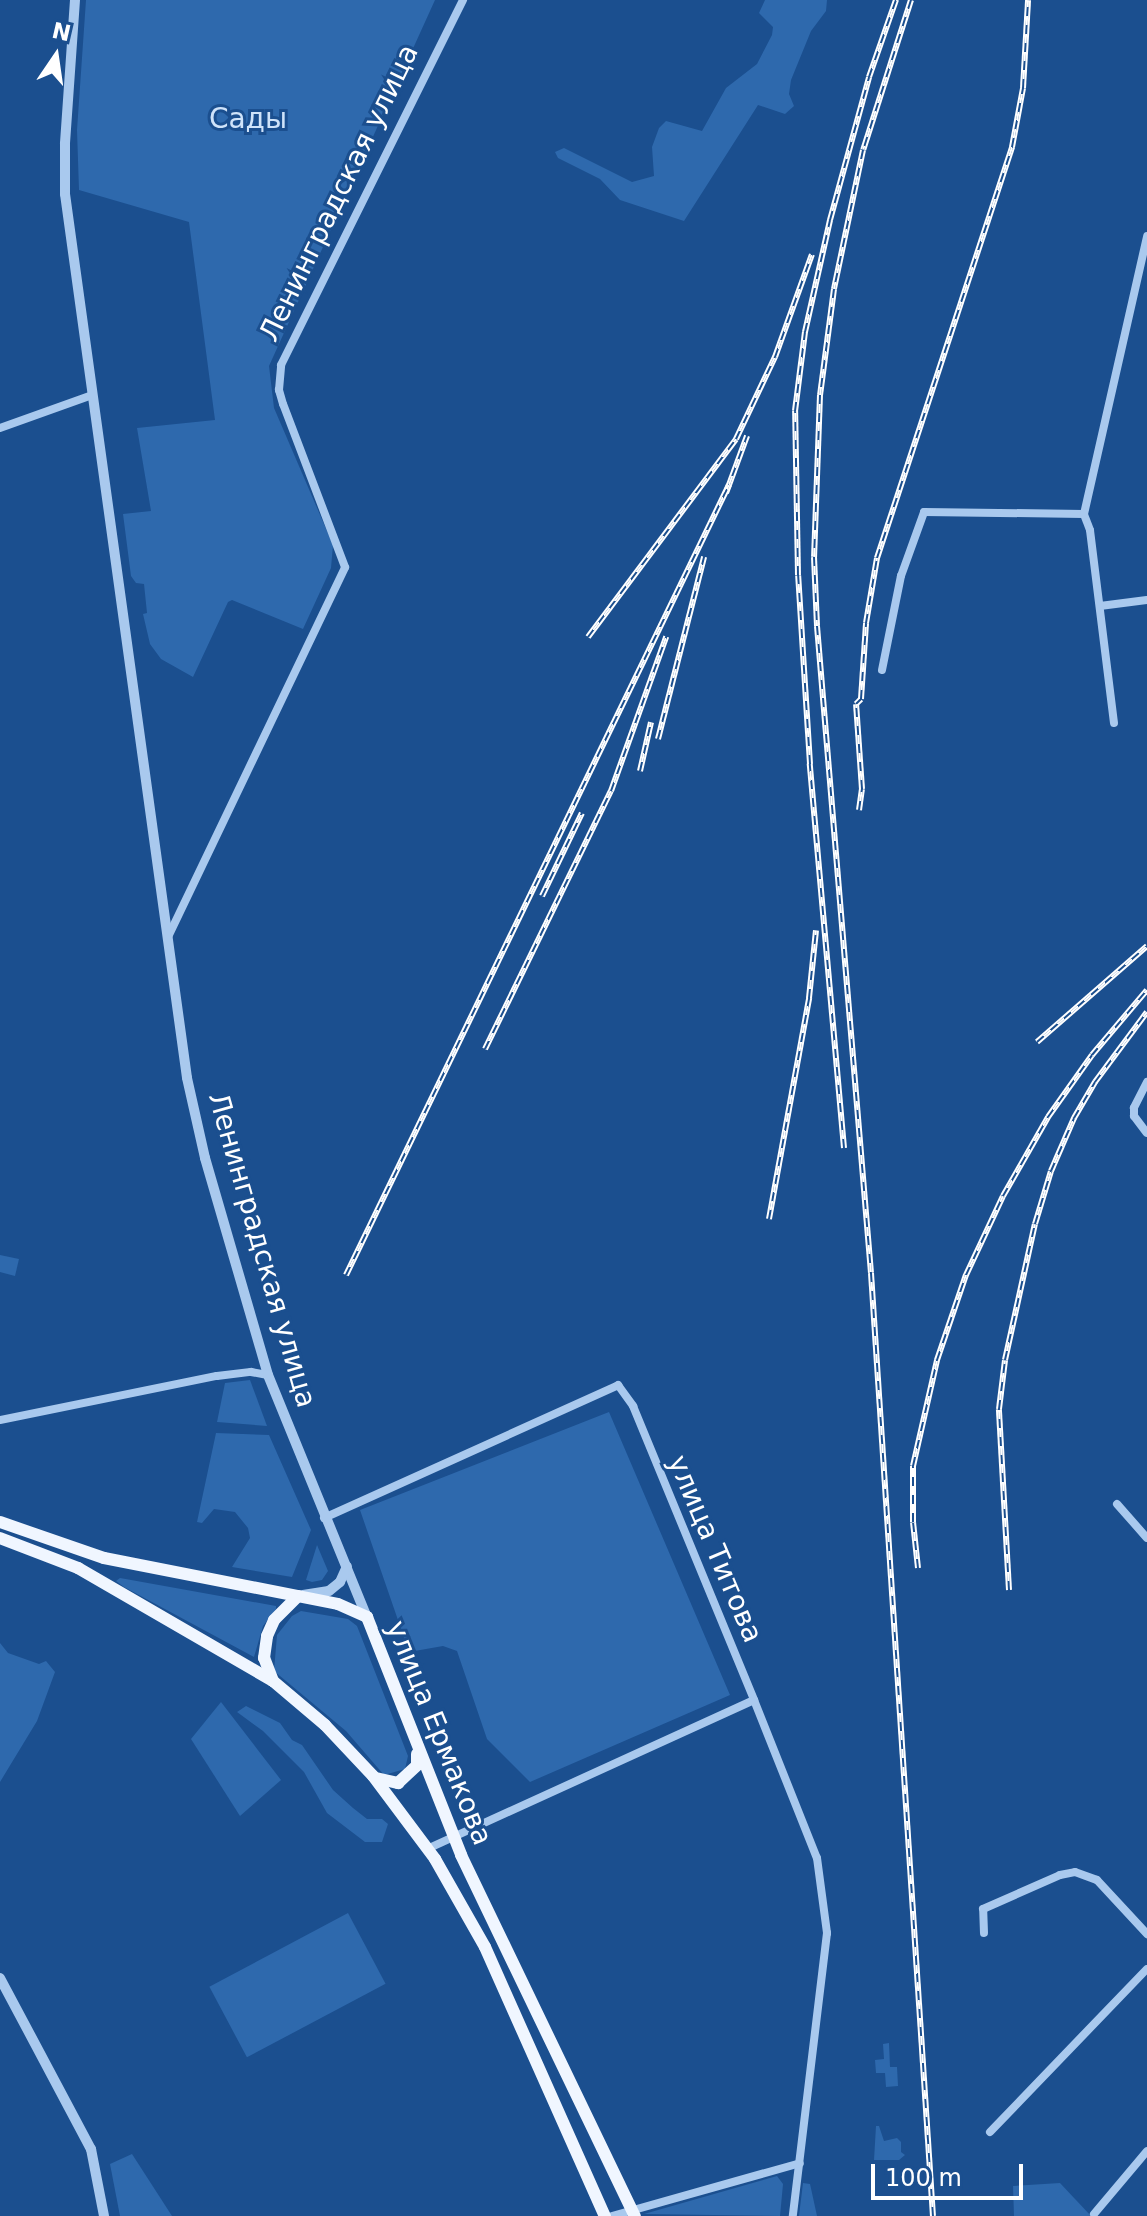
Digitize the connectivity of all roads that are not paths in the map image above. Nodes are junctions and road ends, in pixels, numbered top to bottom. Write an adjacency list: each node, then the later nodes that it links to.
1 (75, 0): 5 (street, Ленинградская улица)
2 (463, 0): 12 (street, Ленинградская улица)
3 (1147, 236): 4 (street)
4 (1142, 285): 7 (street)
5 (92, 395): 6 (street); 12 (street, Ленинградская улица)
6 (0, 428)
7 (1084, 514): 9 (street); 10 (street)
8 (1147, 600): 9 (street)
9 (1100, 606): 11 (street)
10 (882, 670)
11 (1114, 723)
12 (168, 937): 15 (street, Ленинградская улица)
13 (1147, 1082): 14 (street)
14 (1147, 1133)
15 (268, 1375): 16 (street); 18 (street, Ленинградская улица)
16 (0, 1420)
17 (1117, 1504): 21 (street)
18 (324, 1518): 22 (street, Ленинградская улица); 26 (street, улица Титова)
19 (0, 1522): 23 (main road, улица Ермакова)
20 (0, 1538): 25 (main road, улица Ермакова)
21 (1147, 1538)
22 (347, 1566): 23 (street); 24 (street, Ленинградская улица)
23 (298, 1596): 24 (main road, улица Ермакова); 25 (main road)
24 (367, 1617): 27 (main road, улица Ермакова)
25 (273, 1681): 28 (main road, улица Ермакова)
26 (754, 1700): 29 (street); 37 (street)
27 (417, 1744): 28 (main road); 29 (main road, улица Ермакова)
28 (373, 1776): 30 (main road, улица Ермакова)
29 (454, 1839): 30 (street); 38 (main road, улица Ермакова)
30 (427, 1849): 41 (main road, улица Ермакова)
31 (984, 1933): 32 (street)
32 (1147, 1934)
33 (1147, 1969): 35 (street)
34 (0, 1978): 40 (street)
35 (990, 2132)
36 (1147, 2151): 39 (street)
37 (800, 2163): 38 (street); 43 (street)
38 (633, 2213): 42 (street)
39 (1094, 2214)
40 (104, 2216)
41 (605, 2216)
42 (612, 2216)
43 (793, 2216)

